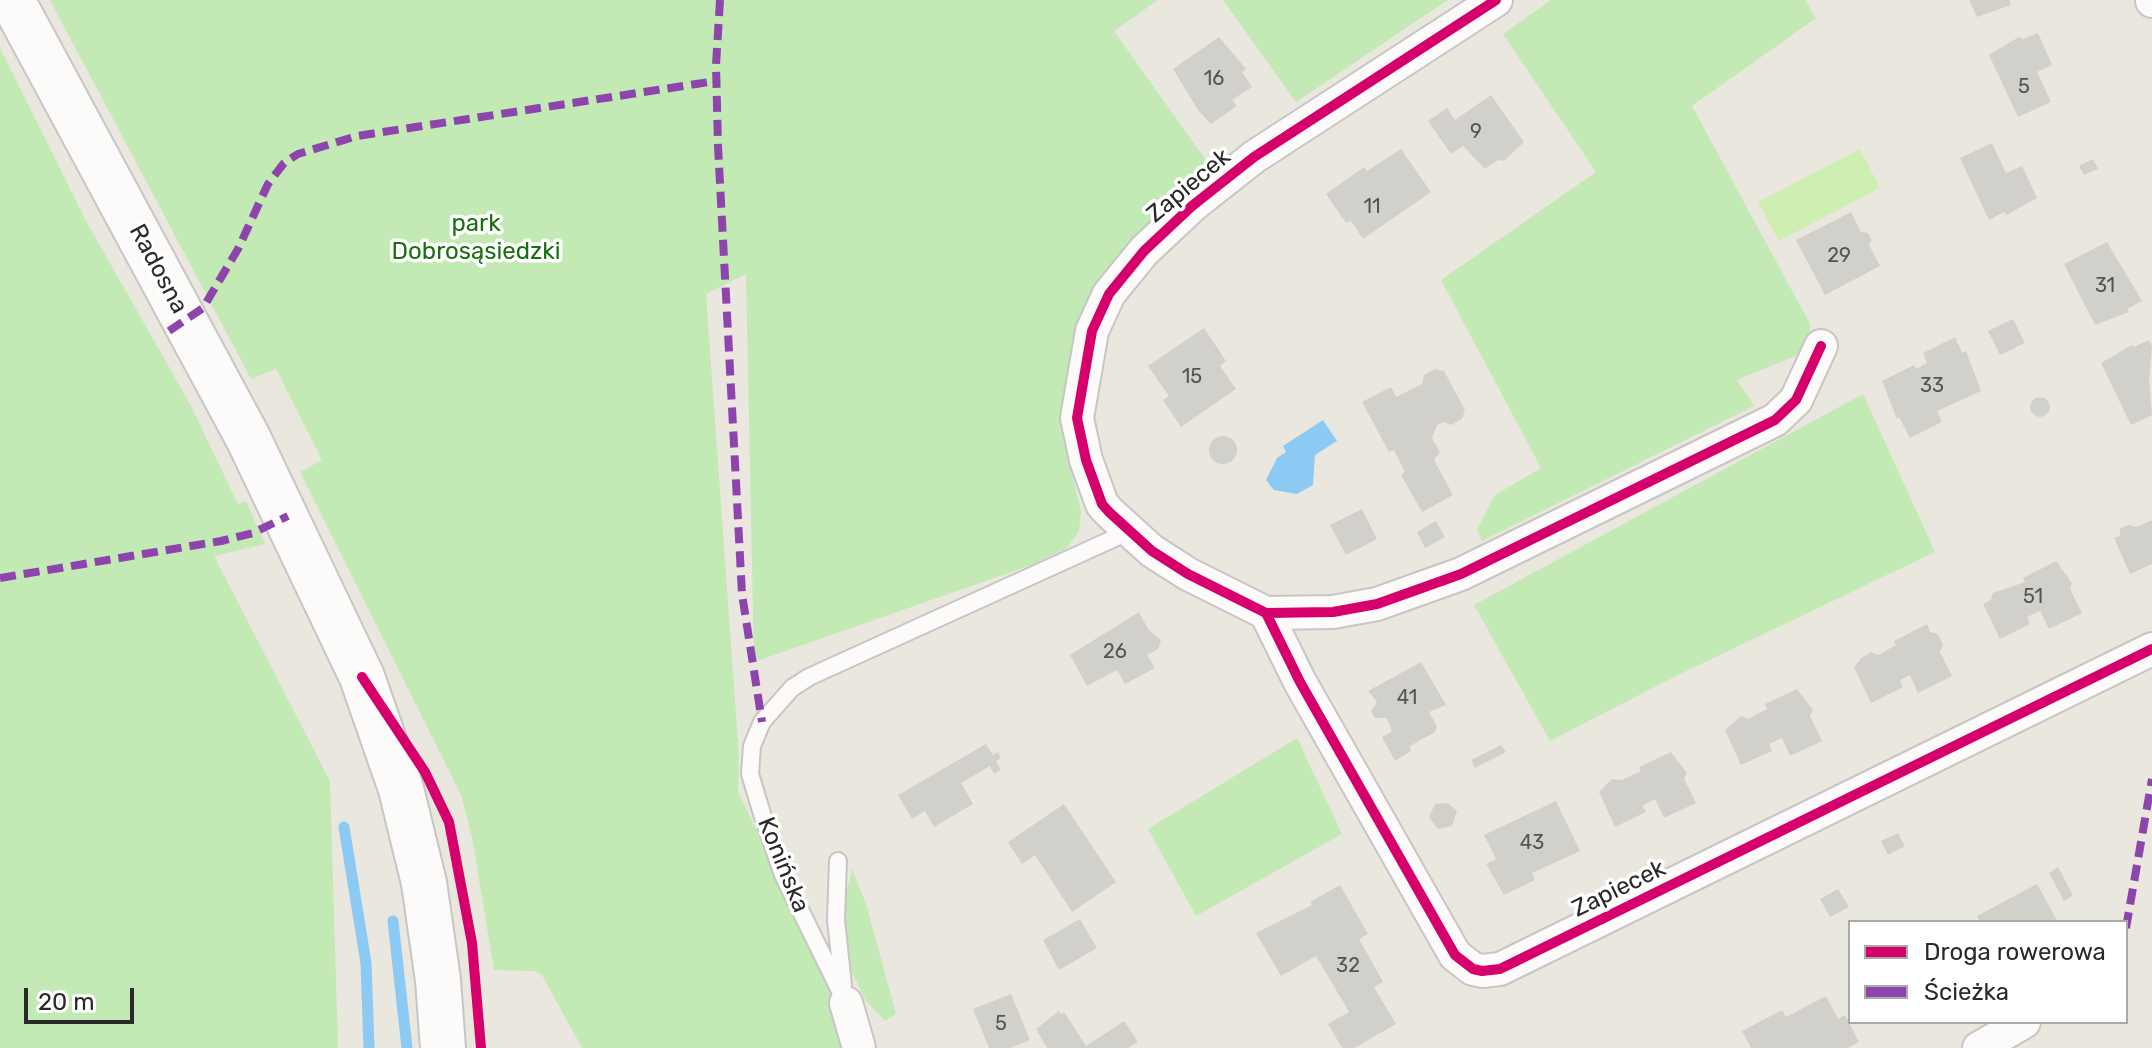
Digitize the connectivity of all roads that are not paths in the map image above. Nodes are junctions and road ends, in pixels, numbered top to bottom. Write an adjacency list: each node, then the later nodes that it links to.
1 (12, 0): 10 (main road, Radosna)
2 (1496, 0): 4 (street, Zapiecek)
3 (1821, 346): 5 (street, Zapiecek)
4 (1128, 532): 5 (street, Zapiecek); 8 (lane, Konińska)
5 (1266, 613): 6 (street, Zapiecek)
6 (2152, 649)
7 (838, 861): 8 (lane, Konińska)
8 (846, 1003): 11 (street, Konińska)
9 (2021, 1024): 12 (street)
10 (443, 1048)
11 (859, 1048)
12 (1979, 1048)

